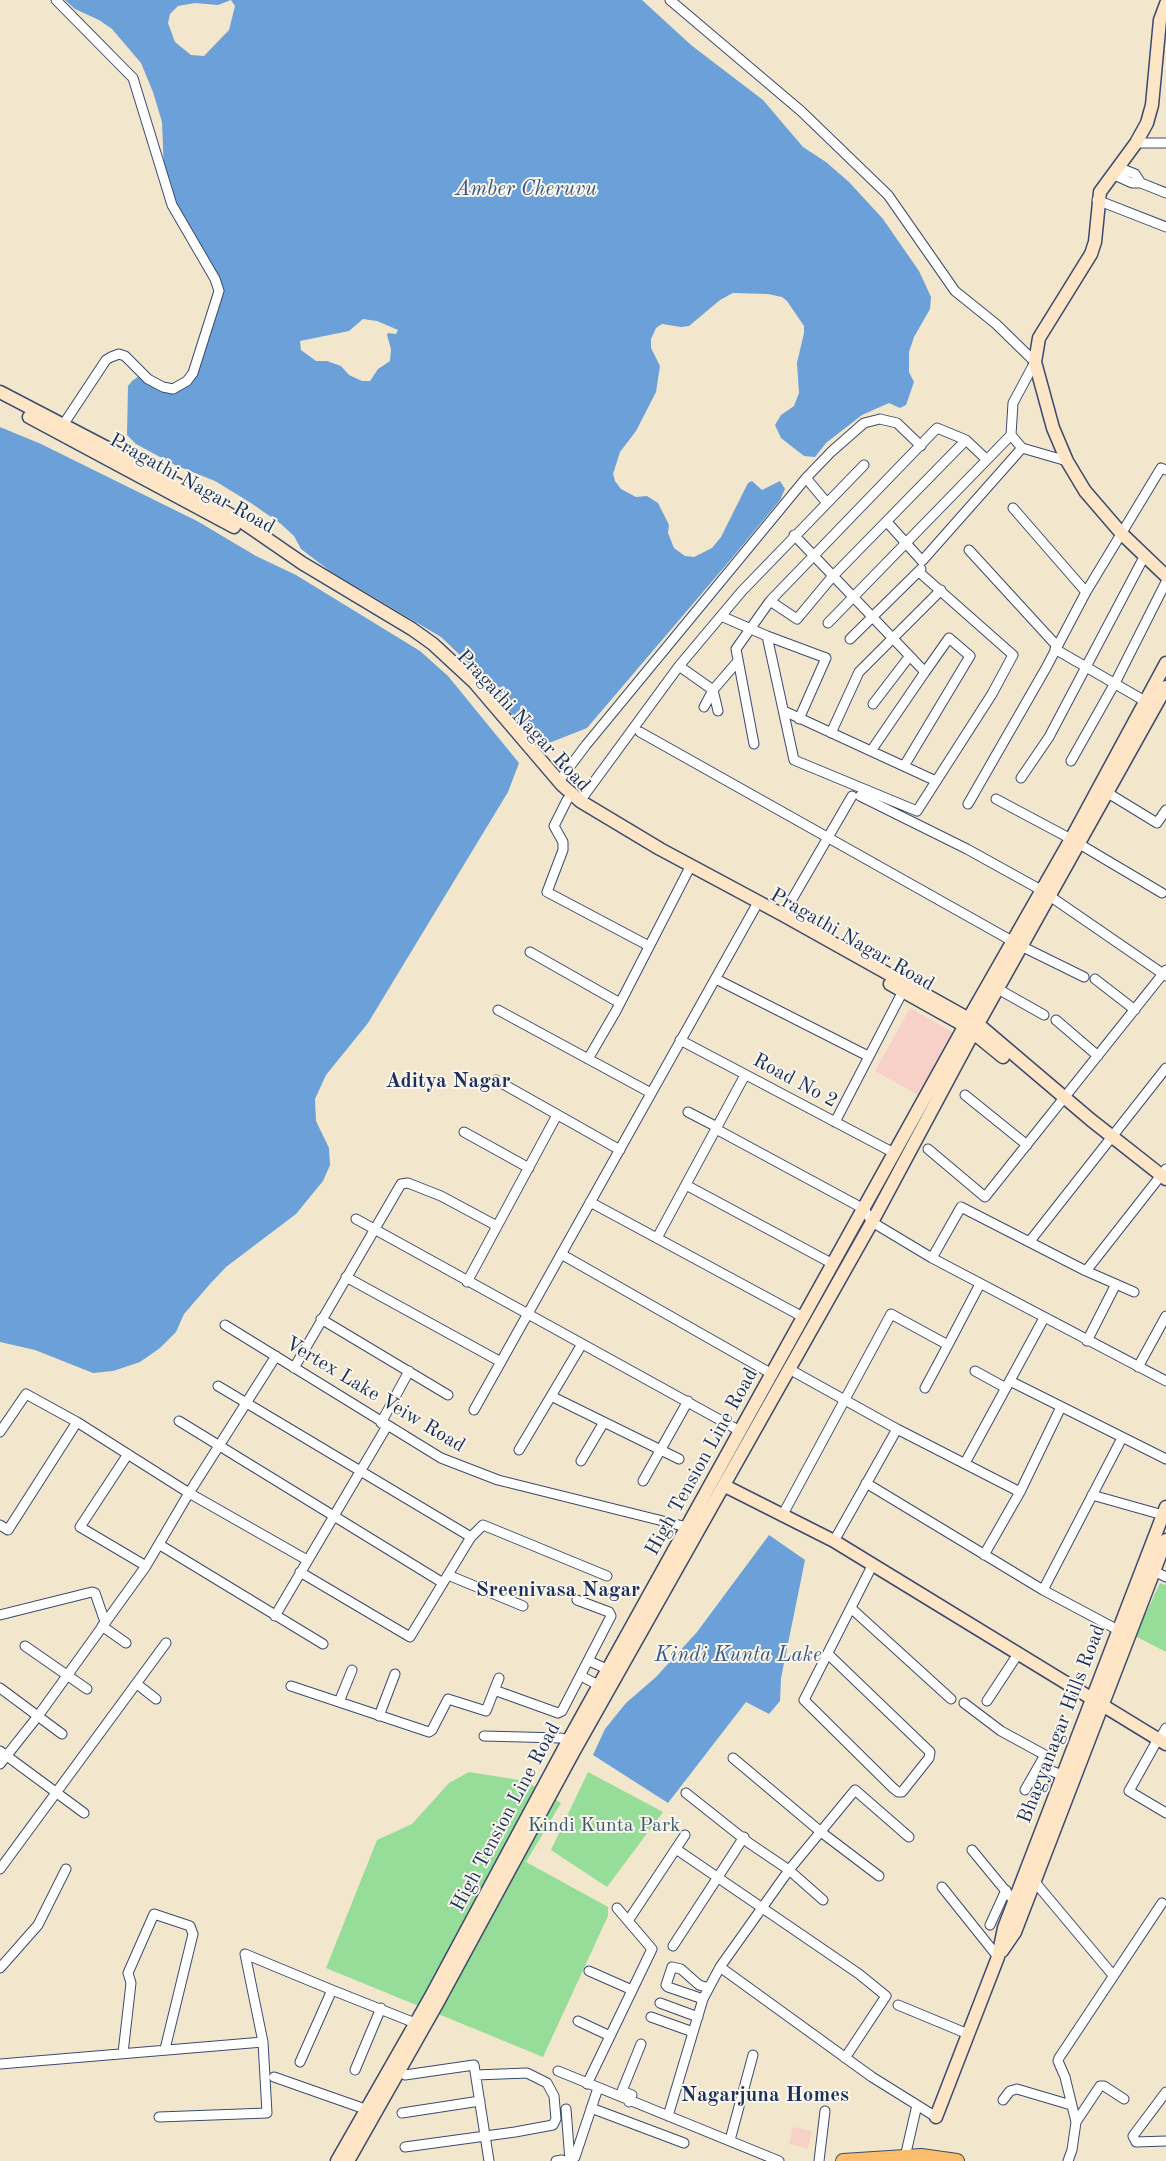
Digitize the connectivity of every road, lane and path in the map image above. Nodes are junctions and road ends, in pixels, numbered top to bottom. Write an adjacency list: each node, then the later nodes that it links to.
1 (56, 0): 13 (street)
2 (670, 0): 10 (street)
3 (1166, 4): 4 (main road)
4 (1136, 143): 5 (street); 6 (main road)
5 (1166, 143)
6 (1115, 170): 7 (street); 8 (main road)
7 (1166, 193)
8 (1097, 200): 9 (street); 10 (main road)
9 (1166, 227)
10 (1035, 362): 14 (street); 18 (main road)
11 (0, 392): 13 (main road, Pragathi Nagar Road)
12 (0, 402): 74 (main road, Pragathi Nagar Road)
13 (64, 425): 71 (main road, Pragathi Nagar Road)
14 (1011, 435): 17 (street); 19 (street)
15 (966, 440): 16 (street); 19 (street); 25 (street)
16 (921, 446): 22 (street); 31 (street)
17 (1022, 448): 18 (street); 32 (street)
18 (1066, 457): 26 (main road)
19 (986, 459): 28 (street)
20 (864, 465): 23 (street)
21 (1166, 470): 26 (street)
22 (806, 478): 23 (street); 71 (street)
23 (826, 503): 27 (street)
24 (1013, 508): 38 (street)
25 (887, 522): 28 (street); 34 (street)
26 (1122, 534): 30 (main road); 38 (street)
27 (794, 535): 31 (street); 41 (street)
28 (906, 543): 32 (street); 39 (street)
29 (969, 550): 48 (street)
30 (1144, 556): 35 (main road); 53 (street)
31 (814, 557): 34 (street); 40 (street)
32 (922, 561): 33 (street)
33 (919, 572): 37 (street); 42 (street)
34 (832, 576): 39 (street); 40 (street)
35 (1166, 576)
36 (1166, 582): 55 (street)
37 (941, 590): 46 (street); 72 (street)
38 (1086, 592): 48 (street)
39 (852, 597): 42 (street); 43 (street)
40 (770, 601): 44 (street)
41 (721, 616): 44 (street); 52 (street)
42 (871, 618): 46 (street); 47 (street)
43 (828, 624)
44 (750, 628): 45 (street); 50 (street)
45 (767, 636): 62 (street); 63 (street)
46 (891, 638): 49 (street); 65 (street)
47 (850, 639)
48 (1056, 647): 53 (street); 76 (street)
49 (909, 657): 54 (street); 58 (street)
50 (738, 661): 57 (street); 66 (street)
51 (1166, 663): 59 (main road)
52 (679, 666): 57 (street); 74 (street)
53 (1085, 667): 55 (street); 70 (street)
54 (925, 672): 67 (street); 69 (street)
55 (1115, 683): 59 (street); 68 (street)
56 (1166, 687): 59 (main road)
57 (713, 690): 60 (street); 61 (street)
58 (873, 704)
59 (1150, 704): 73 (main road)
60 (704, 707)
61 (718, 711)
62 (784, 711): 63 (street); 72 (street)
63 (799, 719): 65 (street)
64 (640, 732): 80 (street)
65 (831, 733): 67 (street)
66 (754, 744)
67 (871, 751): 69 (street)
68 (1071, 761)
69 (904, 766): 72 (street)
70 (1021, 778)
71 (559, 781): 74 (main road, Pragathi Nagar Road)
72 (936, 781)
73 (1103, 790): 78 (street); 81 (main road)
74 (574, 800): 82 (main road); 89 (street)
75 (996, 800): 81 (street)
76 (968, 804)
77 (1166, 810): 78 (street)
78 (1158, 823): 79 (street)
79 (1166, 828)
80 (828, 838): 84 (street); 87 (street); 88 (street)
81 (1075, 841): 84 (main road); 85 (street)
82 (641, 842): 83 (main road, Pragathi Nagar Road); 87 (main road, Pragathi Nagar Road)
83 (688, 871): 86 (main road, Pragathi Nagar Road); 89 (street)
84 (1045, 893): 88 (main road); 91 (street)
85 (1162, 893)
86 (756, 906): 93 (street); 96 (main road, Pragathi Nagar Road)
87 (783, 915): 102 (main road, Pragathi Nagar Road)
88 (1016, 944): 92 (street); 95 (main road); 102 (main road)
89 (649, 946): 97 (street)
90 (530, 952): 97 (street)
91 (1165, 973): 99 (street)
92 (1084, 977)
93 (716, 979): 103 (street); 104 (street)
94 (1096, 979): 99 (street)
95 (998, 990): 100 (street); 102 (main road)
96 (903, 991): 102 (main road, Pragathi Nagar Road); 104 (street)
97 (620, 1003): 106 (street)
98 (498, 1010): 106 (street)
99 (1135, 1010): 105 (street)
100 (1044, 1015)
101 (1056, 1020): 105 (street)
102 (971, 1025): 112 (main road, Pragathi Nagar Road); 122 (main road, High Tension Line Road); 129 (main road, High Tension Line Road)
103 (680, 1040): 108 (street, Road No 2); 110 (street)
104 (868, 1056): 115 (street)
105 (1098, 1056): 112 (street)
106 (588, 1059): 110 (street)
107 (1166, 1068): 118 (street)
108 (746, 1075): 115 (street, Road No 2); 116 (street)
109 (496, 1080): 114 (street)
110 (652, 1093): 121 (street)
111 (965, 1095): 119 (street)
112 (1063, 1100): 118 (main road, Pragathi Nagar Road); 119 (street)
113 (688, 1112): 116 (street)
114 (557, 1116): 121 (street); 123 (street)
115 (835, 1122): 122 (street, Road No 2)
116 (717, 1128): 125 (street); 127 (street)
117 (464, 1132): 123 (street)
118 (1112, 1136): 124 (main road, Pragathi Nagar Road); 133 (street)
119 (1027, 1145): 120 (street)
120 (928, 1149)
121 (620, 1150): 126 (street)
122 (894, 1152): 127 (main road, High Tension Line Road)
123 (529, 1168): 130 (street)
124 (1164, 1174): 137 (street)
125 (686, 1185): 132 (street); 136 (street)
126 (590, 1202): 132 (street); 134 (street)
127 (864, 1209): 129 (street); 136 (main road, High Tension Line Road)
128 (356, 1219): 131 (street)
129 (872, 1222): 135 (street); 156 (main road, High Tension Line Road)
130 (497, 1226): 131 (street); 139 (street)
131 (374, 1230): 138 (street); 139 (street)
132 (656, 1238): 145 (street)
133 (1030, 1241): 135 (street); 137 (street)
134 (561, 1254): 143 (street); 159 (street)
135 (932, 1258): 140 (street)
136 (833, 1264): 145 (main road, High Tension Line Road)
137 (1086, 1271): 141 (street)
138 (346, 1276): 147 (street); 153 (street)
139 (467, 1282): 143 (street)
140 (980, 1284): 146 (street); 151 (street)
141 (1116, 1284): 142 (street); 149 (street)
142 (1134, 1292)
143 (528, 1315): 150 (street); 153 (street)
144 (1166, 1316): 154 (street)
145 (803, 1317): 159 (main road, High Tension Line Road)
146 (1044, 1318): 149 (street); 161 (street)
147 (321, 1319): 155 (street); 157 (street)
148 (225, 1325): 152 (street, Vertex Lake Veiw Road)
149 (1087, 1341): 154 (street)
150 (582, 1344): 165 (street); 167 (street)
151 (948, 1345): 163 (street); 166 (street)
152 (276, 1356): 155 (street, Vertex Lake Veiw Road); 168 (street)
153 (501, 1362): 170 (street)
154 (1138, 1367): 160 (street)
155 (294, 1368): 174 (street, Vertex Lake Veiw Road)
156 (789, 1369): 166 (street); 190 (main road, High Tension Line Road)
157 (409, 1371): 164 (street); 174 (street)
158 (975, 1372): 161 (street)
159 (772, 1374): 176 (main road, High Tension Line Road)
160 (1166, 1381)
161 (1008, 1384): 169 (street); 186 (street)
162 (218, 1386): 168 (street)
163 (925, 1388)
164 (448, 1395)
165 (551, 1396): 173 (street); 180 (street)
166 (845, 1400): 175 (street); 196 (street)
167 (688, 1401): 176 (street); 181 (street)
168 (247, 1404): 179 (street); 187 (street)
169 (1061, 1407): 178 (street); 191 (street)
170 (474, 1410)
171 (179, 1421): 179 (street)
172 (77, 1422): 177 (street); 182 (street); 197 (street)
173 (604, 1422): 181 (street); 185 (street)
174 (384, 1424): 187 (street); 198 (street, Vertex Lake Veiw Road)
175 (897, 1429): 186 (street); 189 (street)
176 (740, 1431): 198 (main road, High Tension Line Road)
177 (0, 1432)
178 (1122, 1438): 184 (street); 193 (street)
179 (219, 1446): 192 (street); 195 (street)
180 (519, 1450)
181 (660, 1450): 183 (street); 188 (street)
182 (128, 1454): 192 (street); 206 (street)
183 (679, 1459)
184 (1166, 1459)
185 (581, 1461)
186 (965, 1464): 191 (street)
187 (361, 1471): 195 (street); 199 (street)
188 (643, 1481)
189 (866, 1483): 201 (street); 204 (street)
190 (725, 1486): 196 (main road); 252 (main road, High Tension Line Road)
191 (1020, 1492): 204 (street)
192 (189, 1493): 202 (street); 205 (street)
193 (1092, 1495): 194 (street); 213 (street)
194 (1164, 1511): 203 (main road, Bhagyanagar Hills Road)
195 (333, 1515): 205 (street); 212 (street)
196 (782, 1516): 201 (main road)
197 (0, 1525)
198 (687, 1527): 229 (main road, High Tension Line Road)
199 (471, 1537): 210 (street); 212 (street)
200 (1166, 1540): 203 (main road, Bhagyanagar Hills Road)
201 (834, 1542): 207 (main road)
202 (160, 1544): 206 (street); 218 (street)
203 (1156, 1550): 208 (main road, Bhagyanagar Hills Road)
204 (984, 1555): 213 (street)
205 (307, 1560): 209 (street)
206 (146, 1566): 219 (street)
207 (872, 1566): 216 (street); 226 (main road)
208 (1148, 1569): 211 (street); 220 (main road, Bhagyanagar Hills Road); 243 (main road, Bhagyanagar Hills Road)
209 (300, 1572): 212 (street); 218 (street)
210 (607, 1576)
211 (1166, 1578)
212 (445, 1579): 215 (street)
213 (1043, 1590): 220 (street)
214 (577, 1600): 227 (street)
215 (523, 1606)
216 (852, 1609): 225 (street); 241 (street)
217 (0, 1616): 219 (street)
218 (275, 1616): 223 (street)
219 (104, 1624): 221 (street); 231 (street)
220 (1118, 1630): 243 (main road, Bhagyanagar Hills Road)
221 (126, 1643)
222 (166, 1643): 234 (street)
223 (323, 1644)
224 (25, 1646): 231 (street)
225 (828, 1654): 225 (street)
226 (1018, 1654): 242 (street); 243 (main road)
227 (589, 1661): 229 (street); 232 (street)
228 (352, 1670): 244 (street)
229 (609, 1670): 236 (main road, High Tension Line Road)
230 (395, 1674): 247 (street)
231 (66, 1676): 238 (street); 246 (street)
232 (581, 1676): 236 (street); 239 (street)
233 (499, 1678): 239 (street)
234 (137, 1684): 240 (street); 259 (street)
235 (291, 1686): 244 (street)
236 (600, 1686): 252 (main road, High Tension Line Road)
237 (0, 1688): 246 (street)
238 (86, 1689)
239 (494, 1690): 247 (street)
240 (156, 1699)
241 (951, 1699)
242 (987, 1701)
243 (1096, 1701): 251 (main road); 257 (main road, Bhagyanagar Hills Road); 261 (main road, Bhagyanagar Hills Road)
244 (339, 1702): 247 (street)
245 (964, 1703): 256 (street)
246 (38, 1716): 249 (street); 253 (street)
247 (379, 1716)
248 (1166, 1728): 251 (street)
249 (62, 1734)
250 (484, 1736): 252 (street)
251 (1161, 1741): 263 (street)
252 (573, 1743): 301 (main road, High Tension Line Road); 341 (main road, High Tension Line Road)
253 (3, 1753): 255 (street); 259 (street)
254 (733, 1758): 264 (street)
255 (0, 1764)
256 (1041, 1767): 257 (street); 258 (street)
257 (1062, 1775): 261 (main road, Bhagyanagar Hills Road)
258 (1025, 1790)
259 (58, 1792): 262 (street); 270 (street)
260 (686, 1794): 266 (street)
261 (1058, 1802): 275 (main road, Bhagyanagar Hills Road); 279 (main road, Bhagyanagar Hills Road)
262 (84, 1813)
263 (1166, 1813)
264 (821, 1832): 267 (street); 272 (street); 273 (street)
265 (685, 1834): 268 (street)
266 (744, 1837): 272 (street); 274 (street)
267 (909, 1837)
268 (676, 1848): 274 (street); 283 (street)
269 (972, 1850): 277 (street)
270 (0, 1869)
271 (66, 1869): 288 (street)
272 (788, 1870): 278 (street); 281 (street)
273 (879, 1876)
274 (718, 1877): 281 (street); 285 (street)
275 (1034, 1881): 286 (main road, Bhagyanagar Hills Road); 290 (street)
276 (942, 1887): 286 (street)
277 (1006, 1890): 279 (street); 284 (street)
278 (824, 1900)
279 (1014, 1901): 286 (main road, Bhagyanagar Hills Road)
280 (1162, 1903): 290 (street)
281 (762, 1906): 287 (street); 310 (street)
282 (617, 1908): 283 (street)
283 (628, 1921): 293 (street)
284 (990, 1925)
285 (674, 1946)
286 (998, 1957): 303 (main road, Bhagyanagar Hills Road)
287 (720, 1967): 291 (street); 310 (street)
288 (0, 1968)
289 (589, 1971): 293 (street)
290 (1112, 1974): 325 (street)
291 (709, 1988): 294 (street); 294 (street)
292 (332, 1990): 297 (street); 305 (street); 311 (street)
293 (632, 1990): 304 (street)
294 (703, 1999): 299 (street)
295 (660, 2003): 299 (street)
296 (898, 2005): 303 (street)
297 (381, 2008): 301 (street); 313 (street)
298 (652, 2017): 302 (street)
299 (698, 2017): 302 (street)
300 (578, 2021): 304 (street)
301 (415, 2023): 328 (main road, High Tension Line Road)
302 (693, 2032): 332 (street)
303 (968, 2034): 334 (main road, Bhagyanagar Hills Road)
304 (610, 2036): 318 (street)
305 (263, 2042): 307 (street); 333 (street)
306 (641, 2044): 324 (street)
307 (165, 2050): 308 (street); 308 (street)
308 (123, 2053): 312 (street)
309 (753, 2055): 337 (street)
310 (845, 2058): 326 (street)
311 (300, 2062)
312 (0, 2064)
313 (355, 2070)
314 (558, 2071): 318 (street)
315 (405, 2075): 316 (street)
316 (476, 2075): 323 (street); 336 (street)
317 (274, 2077): 328 (street)
318 (587, 2084): 319 (street)
319 (598, 2088): 324 (street); 327 (street)
320 (1166, 2092): 338 (street)
321 (1124, 2099): 335 (street)
322 (1004, 2100): 325 (street)
323 (480, 2101): 331 (street); 336 (street)
324 (630, 2102): 332 (street)
325 (1071, 2104): 335 (street)
326 (917, 2105): 334 (street); 342 (street)
327 (591, 2108): 339 (street); 343 (street)
328 (365, 2109): 341 (main road, High Tension Line Road)
329 (566, 2109): 343 (street)
330 (825, 2111): 347 (street)
331 (402, 2113)
332 (668, 2116): 337 (street)
333 (159, 2117)
334 (936, 2117)
335 (1076, 2122): 350 (street)
336 (485, 2136): 340 (street); 345 (street)
337 (730, 2140): 346 (street)
338 (1166, 2141)
339 (684, 2143)
340 (405, 2147)
341 (349, 2153): 344 (main road, High Tension Line Road)
342 (905, 2157): 348 (main road); 349 (main road)
343 (566, 2160)
344 (337, 2161)
345 (489, 2161)
346 (779, 2161)
347 (819, 2161)
348 (844, 2161)
349 (957, 2161)
350 (1068, 2161)

